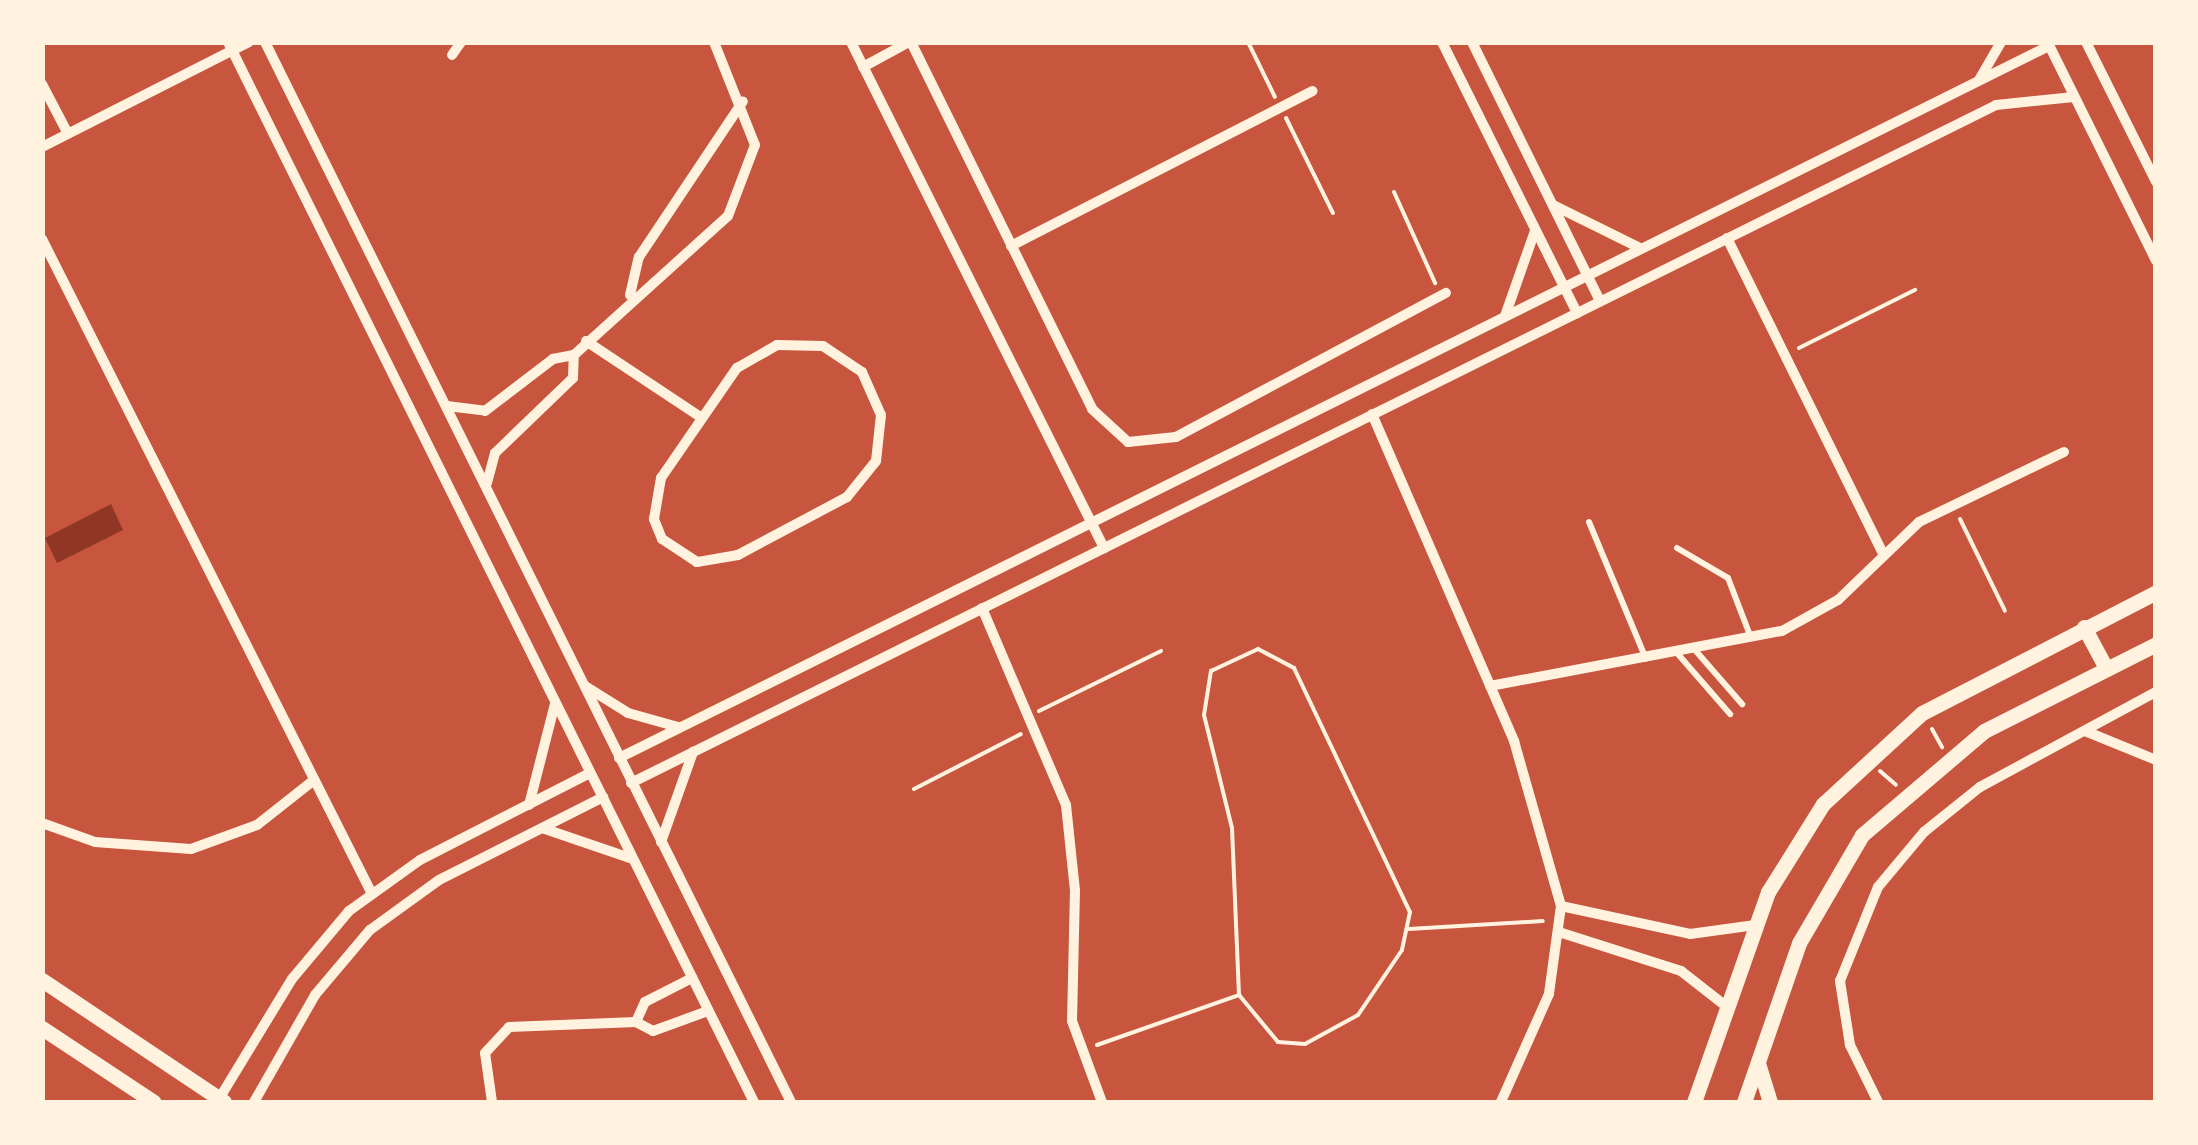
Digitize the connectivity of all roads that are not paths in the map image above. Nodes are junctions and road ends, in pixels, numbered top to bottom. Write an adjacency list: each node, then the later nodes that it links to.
1 (249, 42): 12 (street)
2 (266, 42): 39 (street)
3 (461, 42): 13 (street)
4 (714, 42): 19 (street)
5 (851, 42): 14 (street)
6 (910, 42): 14 (street); 27 (street)
7 (1442, 42): 24 (street)
8 (1472, 42): 23 (street)
9 (2001, 42): 15 (street)
10 (2086, 42): 22 (street)
11 (2048, 44): 15 (street); 18 (street)
12 (230, 47): 20 (street); 61 (street)
13 (452, 55)
14 (863, 67): 44 (street)
15 (1978, 81): 28 (street)
16 (42, 84): 20 (street)
17 (1312, 92): 27 (street)
18 (2074, 98): 25 (street); 29 (street)
19 (743, 101): 33 (street); 33 (street)
20 (68, 134): 21 (street)
21 (42, 147)
22 (2156, 182)
23 (1552, 204): 28 (street); 30 (street)
24 (1536, 230): 31 (street); 36 (street)
25 (1727, 238): 34 (street); 48 (street)
26 (42, 239): 70 (street)
27 (1011, 246): 32 (street)
28 (1641, 248): 30 (street)
29 (2156, 261)
30 (1587, 276): 31 (street); 34 (street)
31 (1564, 287): 35 (street); 36 (street)
32 (1446, 293)
33 (630, 295): 37 (street)
34 (1600, 301): 35 (street)
35 (1577, 312): 40 (street)
36 (1505, 316): 44 (street)
37 (586, 341): 38 (street); 41 (street)
38 (574, 355): 39 (street); 43 (street)
39 (446, 405): 43 (street)
40 (1372, 414): 46 (street); 59 (street)
41 (702, 418): 41 (street)
42 (2064, 452): 48 (street)
43 (487, 487): 58 (street)
44 (1091, 522): 46 (street); 64 (street)
45 (1589, 522): 56 (lane)
46 (1104, 548): 50 (street)
47 (1677, 548): 52 (lane)
48 (1884, 554): 52 (street)
49 (2156, 592): 51 (street)
50 (982, 608): 66 (street); 95 (street)
51 (2084, 627): 57 (street); 80 (street)
52 (1752, 640): 54 (street)
53 (2156, 644): 57 (street)
54 (1695, 650): 55 (street); 62 (lane)
55 (1677, 653): 56 (street); 63 (lane)
56 (1646, 658): 59 (street)
57 (2106, 668): 88 (street)
58 (584, 686): 64 (street); 67 (street)
59 (1490, 686): 79 (street)
60 (2156, 692): 65 (street)
61 (555, 703): 69 (street); 73 (street)
62 (1742, 704)
63 (1730, 714)
64 (679, 727): 67 (street)
65 (2084, 730): 68 (street); 100 (street)
66 (693, 752): 71 (street); 76 (street)
67 (619, 758): 71 (street)
68 (2156, 760)
69 (590, 773): 72 (street); 73 (street)
70 (314, 780): 74 (street); 78 (street)
71 (631, 783): 76 (street)
72 (603, 797): 75 (street); 77 (street)
73 (529, 805): 78 (street)
74 (42, 823)
75 (541, 828): 77 (street); 91 (street)
76 (660, 843): 94 (street)
77 (633, 859): 82 (street)
78 (371, 892): 89 (street)
79 (1561, 906): 80 (street); 81 (street)
80 (1755, 925): 84 (street)
81 (1562, 933): 84 (street); 96 (street)
82 (692, 978): 85 (street); 86 (street)
83 (42, 980): 89 (street)
84 (1727, 1007): 97 (street)
85 (708, 1011): 86 (street); 93 (street)
86 (636, 1022): 92 (street)
87 (42, 1028): 90 (street)
88 (1758, 1062): 98 (street); 99 (street)
89 (221, 1101)
90 (154, 1102)
91 (254, 1102)
92 (492, 1102)
93 (754, 1102)
94 (791, 1102)
95 (1102, 1102)
96 (1501, 1102)
97 (1694, 1102)
98 (1744, 1102)
99 (1770, 1102)
100 (1878, 1102)

